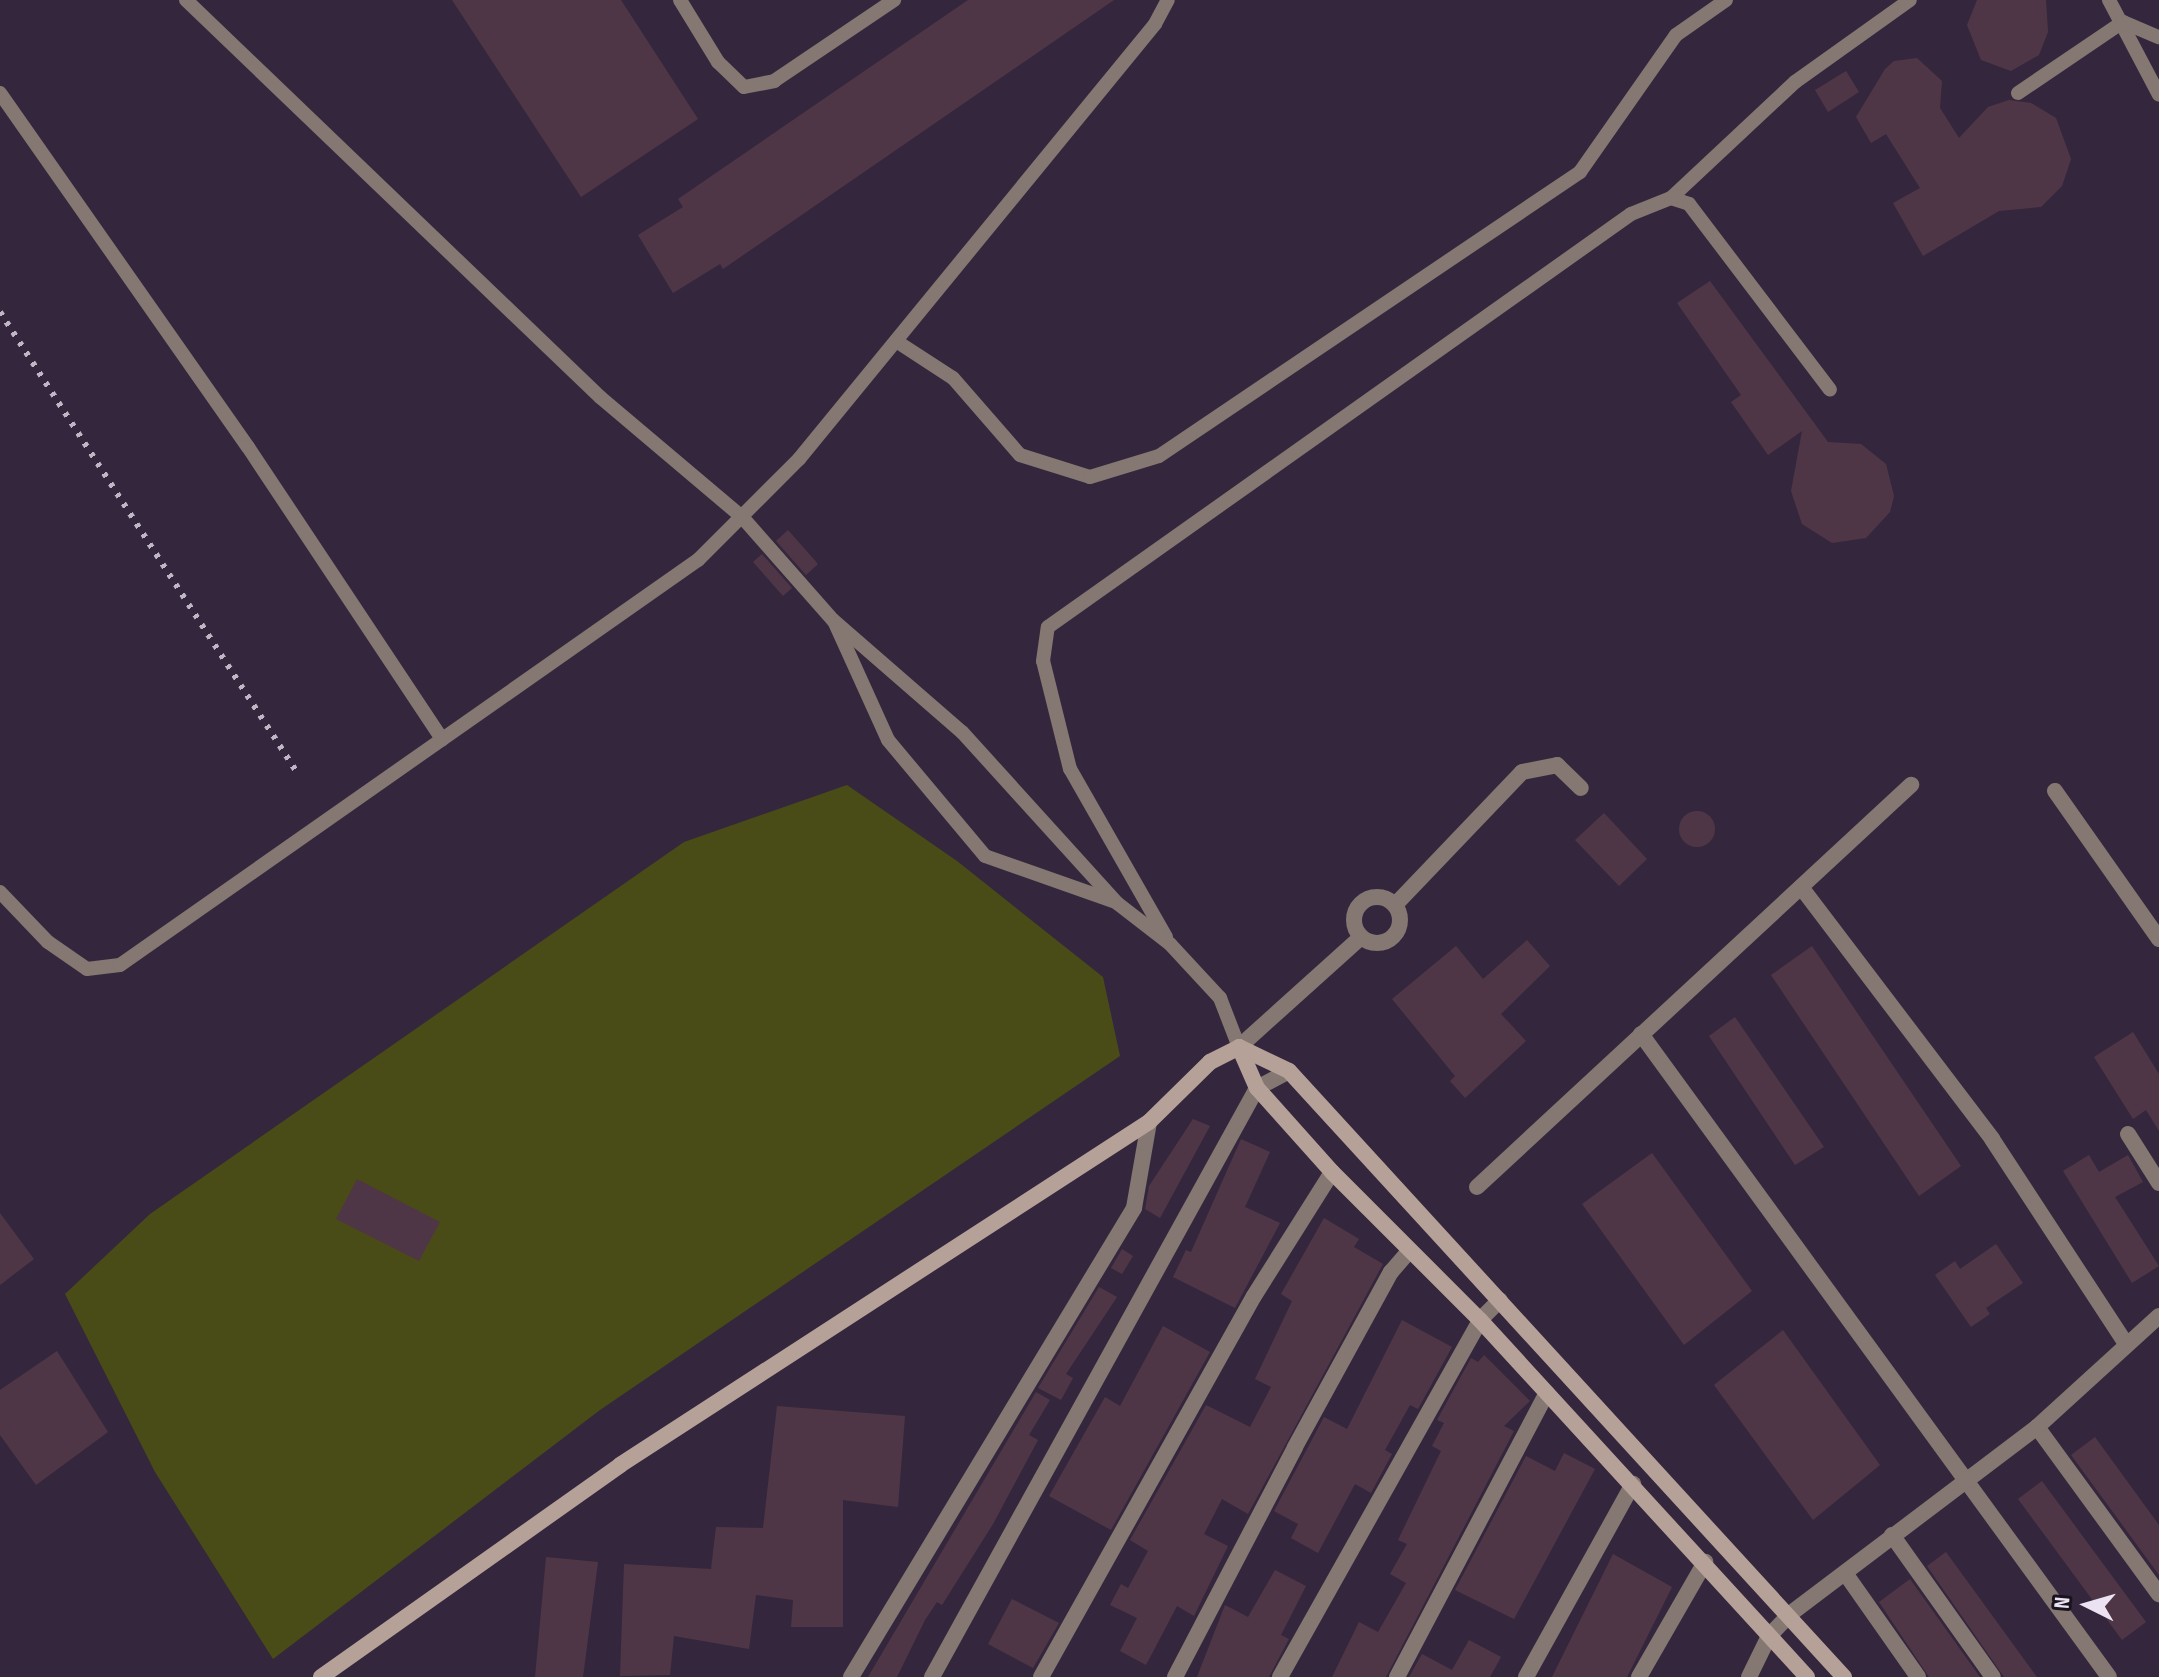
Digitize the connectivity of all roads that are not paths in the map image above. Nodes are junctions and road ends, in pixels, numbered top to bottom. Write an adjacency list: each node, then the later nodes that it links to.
1 (186, 0): 16 (lane)
2 (680, 0): 3 (lane)
3 (894, 0)
4 (1168, 0): 14 (lane)
5 (1726, 0): 14 (lane)
6 (1910, 0): 13 (lane)
7 (2109, 0): 8 (lane)
8 (2123, 22): 9 (lane); 11 (lane); 12 (lane)
9 (2159, 37)
10 (0, 93): 18 (lane)
11 (2018, 93)
12 (2159, 95)
13 (1671, 198): 15 (lane); 28 (lane)
14 (896, 341): 16 (lane)
15 (1830, 390)
16 (743, 518): 17 (lane); 18 (lane)
17 (833, 620): 24 (lane); 24 (lane)
18 (442, 739): 23 (lane)
19 (1911, 785): 22 (street)
20 (1581, 788): 25 (street)
21 (2055, 791): 27 (street)
22 (1801, 887): 29 (street); 42 (street)
23 (0, 892)
24 (1117, 903): 28 (lane)
25 (1395, 905): 26 (street); 26 (street)
26 (1361, 937): 30 (street)
27 (2159, 939)
28 (1170, 944): 30 (lane)
29 (1641, 1034): 37 (street); 45 (street)
30 (1239, 1047): 31 (street); 32 (street); 33 (street)
31 (1289, 1071): 32 (street); 39 (street)
32 (1257, 1088): 35 (street); 55 (street)
33 (1149, 1122): 53 (street); 54 (street)
34 (2128, 1134): 36 (street)
35 (1332, 1172): 38 (street); 56 (street)
36 (2159, 1183)
37 (1477, 1187)
38 (1409, 1251): 41 (street); 57 (street)
39 (1500, 1300): 41 (street); 51 (street)
40 (2159, 1316): 42 (street)
41 (1480, 1320): 43 (street); 58 (street)
42 (2125, 1342): 44 (street)
43 (1547, 1393): 46 (street); 59 (street)
44 (2037, 1427): 45 (street); 50 (street)
45 (1967, 1479): 47 (street); 67 (street)
46 (1633, 1484): 48 (street); 60 (street)
47 (1892, 1535): 49 (street); 66 (street)
48 (1705, 1562): 52 (street); 61 (street)
49 (1845, 1573): 51 (street); 65 (street)
50 (2159, 1594)
51 (1790, 1614): 52 (street); 64 (street)
52 (1769, 1636): 62 (street); 63 (street)
53 (321, 1677)
54 (851, 1677)
55 (932, 1677)
56 (1041, 1677)
57 (1175, 1677)
58 (1280, 1677)
59 (1397, 1677)
60 (1526, 1677)
61 (1639, 1677)
62 (1749, 1677)
63 (1807, 1677)
64 (1844, 1677)
65 (1918, 1677)
66 (1993, 1677)
67 (2109, 1677)

